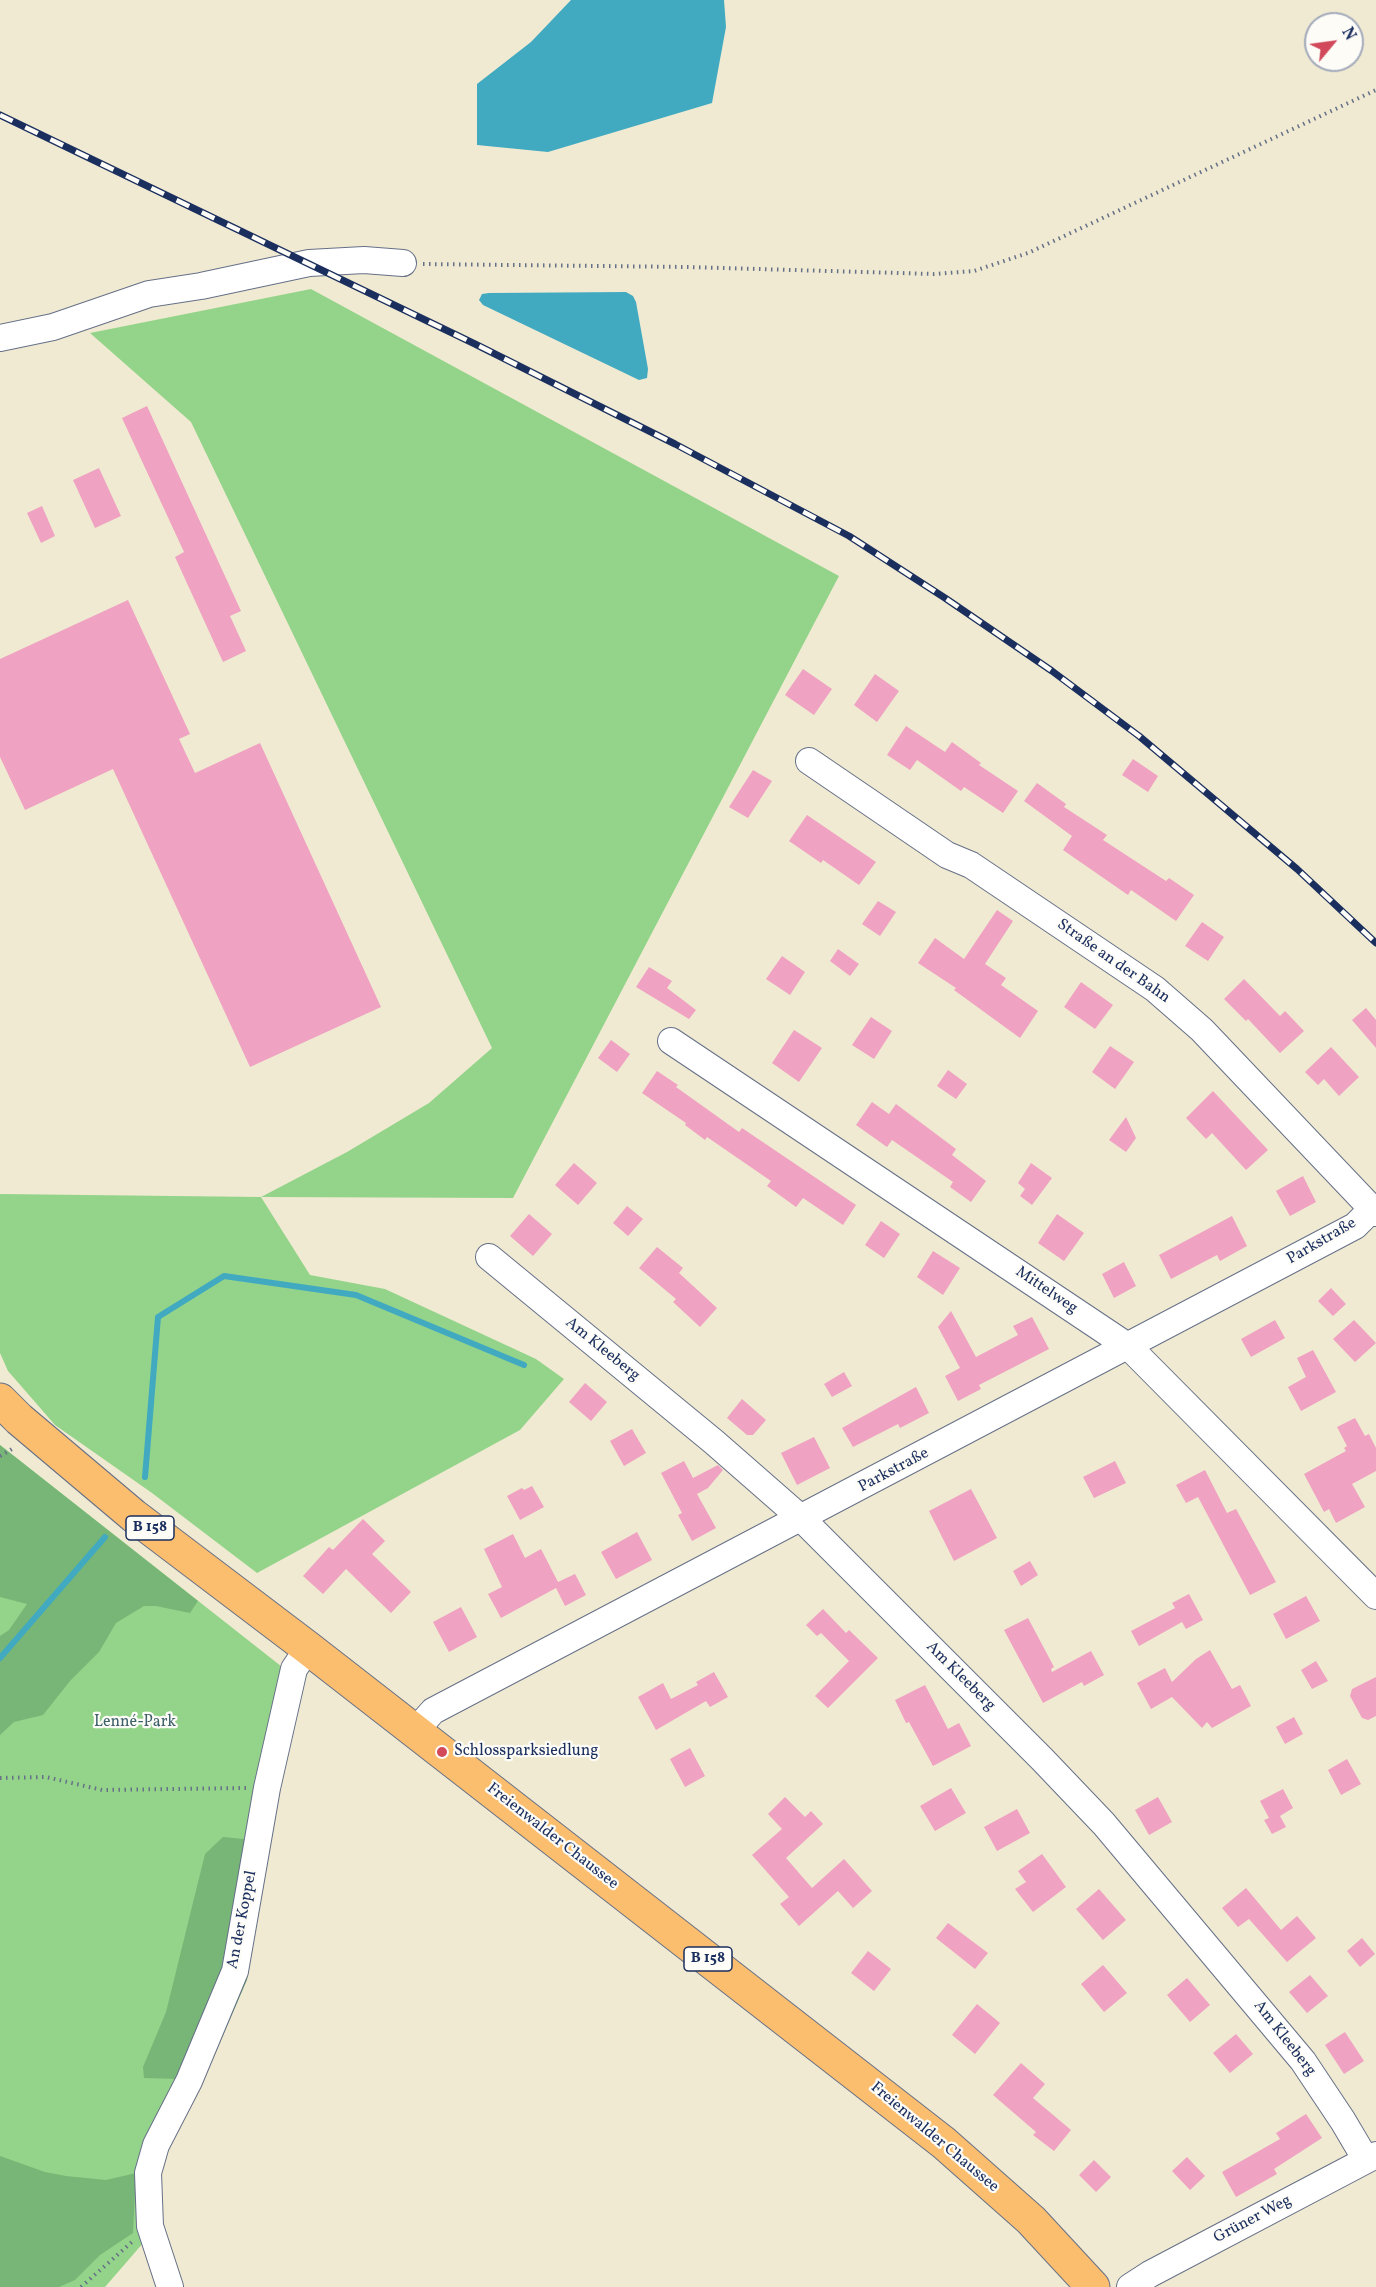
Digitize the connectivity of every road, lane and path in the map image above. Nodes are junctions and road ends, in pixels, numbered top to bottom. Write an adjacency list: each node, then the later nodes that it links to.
1 (1376, 90): 2 (path)
2 (403, 263): 3 (street)
3 (0, 338)
4 (809, 761): 6 (street, Straße an der Bahn)
5 (671, 1041): 8 (street, Mittelweg)
6 (1374, 1211): 8 (street, Parkstraße)
7 (489, 1257): 12 (street, Am Kleeberg)
8 (1128, 1347): 12 (street, Parkstraße); 13 (street, Mittelweg)
9 (0, 1400): 14 (main road, Freienwalder Chaussee / B 158)
10 (15, 1448): 11 (path)
11 (0, 1456)
12 (802, 1519): 15 (street, Parkstraße); 18 (street, Am Kleeberg)
13 (1376, 1596)
14 (308, 1648): 15 (main road, Freienwalder Chaussee / B 158); 17 (street, An der Koppel)
15 (415, 1731): 22 (main road, Freienwalder Chaussee / B 158)
16 (0, 1778): 17 (path)
17 (267, 1788): 19 (street, An der Koppel)
18 (1371, 2157): 23 (street, Grüner Weg)
19 (150, 2226): 20 (path); 21 (street, An der Koppel)
20 (81, 2287)
21 (170, 2287)
22 (1093, 2287)
23 (1130, 2287)

